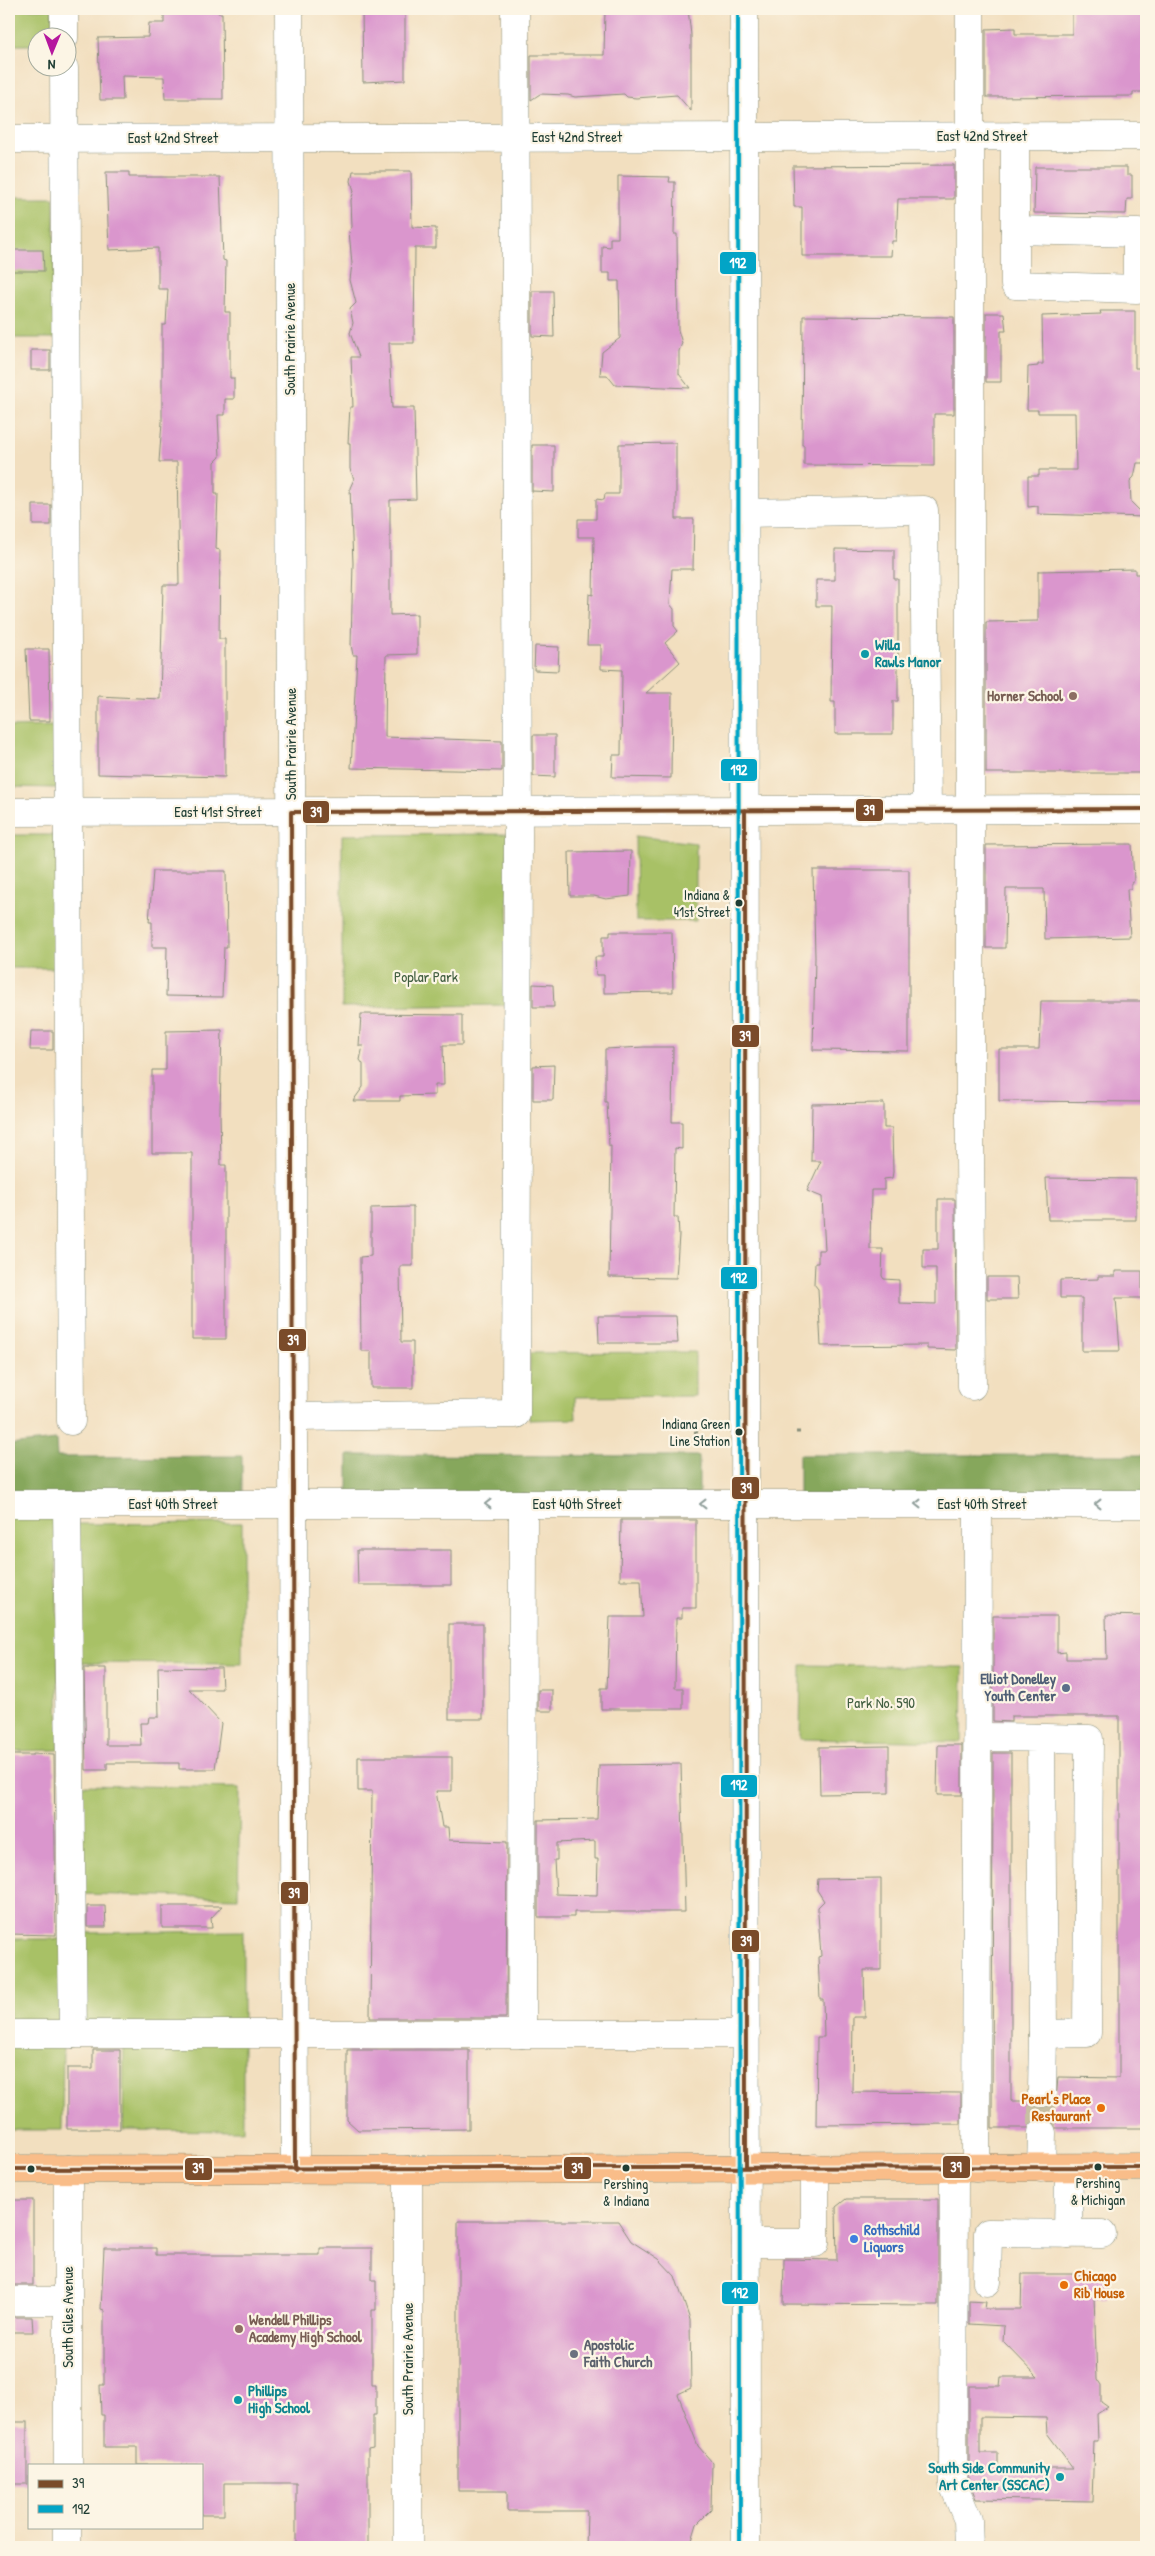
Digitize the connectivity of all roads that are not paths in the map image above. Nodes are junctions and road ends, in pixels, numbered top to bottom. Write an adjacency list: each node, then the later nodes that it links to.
1 (64, 9): 6 (street)
2 (289, 9): 13 (street, South Prairie Avenue)
3 (516, 9): 11 (street)
4 (744, 9): 12 (street)
5 (970, 9): 8 (street)
6 (64, 28)
7 (64, 78): 15 (street)
8 (970, 136): 9 (street, East 42nd Street); 12 (street, East 42nd Street); 22 (street)
9 (1015, 136): 10 (street, East 42nd Street); 16 (street)
10 (1146, 136)
11 (516, 137): 12 (street, East 42nd Street); 13 (street, East 42nd Street); 23 (street)
12 (744, 137): 18 (street)
13 (289, 138): 15 (street, East 42nd Street); 26 (street, South Prairie Avenue)
14 (9, 139): 15 (street, East 42nd Street)
15 (65, 139): 25 (street)
16 (1015, 230): 17 (street); 17 (street)
17 (1142, 243)
18 (745, 513): 20 (street); 21 (street)
19 (1146, 809): 22 (street, East 41st Street)
20 (745, 810): 21 (street, East 41st Street); 23 (street, East 41st Street); 34 (street)
21 (926, 810): 22 (street, East 41st Street)
22 (970, 810): 27 (street)
23 (518, 811): 26 (street, East 41st Street); 28 (street)
24 (9, 812): 25 (street, East 41st Street)
25 (69, 812): 26 (street, East 41st Street); 29 (street)
26 (291, 812): 28 (street, South Prairie Avenue)
27 (972, 1386)
28 (292, 1417): 32 (street, South Prairie Avenue)
29 (71, 1421)
30 (9, 1504): 31 (street, East 40th Street)
31 (67, 1504): 32 (street, East 40th Street); 40 (street)
32 (292, 1504): 33 (street, East 40th Street, one-way to 32); 41 (street, South Prairie Avenue)
33 (523, 1504): 34 (street, East 40th Street, one-way to 33); 42 (street)
34 (746, 1504): 35 (street, East 40th Street, one-way to 34); 43 (street)
35 (978, 1504): 36 (street, East 40th Street, one-way to 35); 37 (street)
36 (1146, 1504)
37 (978, 1737): 38 (street); 51 (street)
38 (1041, 1738): 44 (street); 44 (street)
39 (9, 2034): 40 (street)
40 (73, 2034): 41 (street)
41 (295, 2034): 42 (street); 55 (street, South Prairie Avenue)
42 (522, 2034): 43 (street)
43 (746, 2034): 49 (street)
44 (1043, 2034): 45 (street)
45 (1042, 2093)
46 (1042, 2133): 52 (street)
47 (1146, 2167): 53 (main road)
48 (9, 2168): 54 (main road)
49 (746, 2168): 50 (main road); 56 (main road); 59 (street)
50 (816, 2168): 51 (main road); 59 (street)
51 (965, 2168): 52 (main road); 68 (street)
52 (1041, 2168): 53 (main road)
53 (1069, 2168): 57 (street)
54 (68, 2169): 55 (main road); 62 (street, South Giles Avenue)
55 (295, 2170): 56 (main road)
56 (408, 2170): 66 (street, South Prairie Avenue)
57 (1068, 2234): 58 (street); 60 (street)
58 (1102, 2234)
59 (746, 2243): 67 (street)
60 (987, 2282)
61 (9, 2301): 62 (street)
62 (68, 2301): 63 (street, South Giles Avenue)
63 (68, 2464)
64 (68, 2528): 65 (street)
65 (68, 2547)
66 (408, 2547)
67 (746, 2547)
68 (969, 2547)

